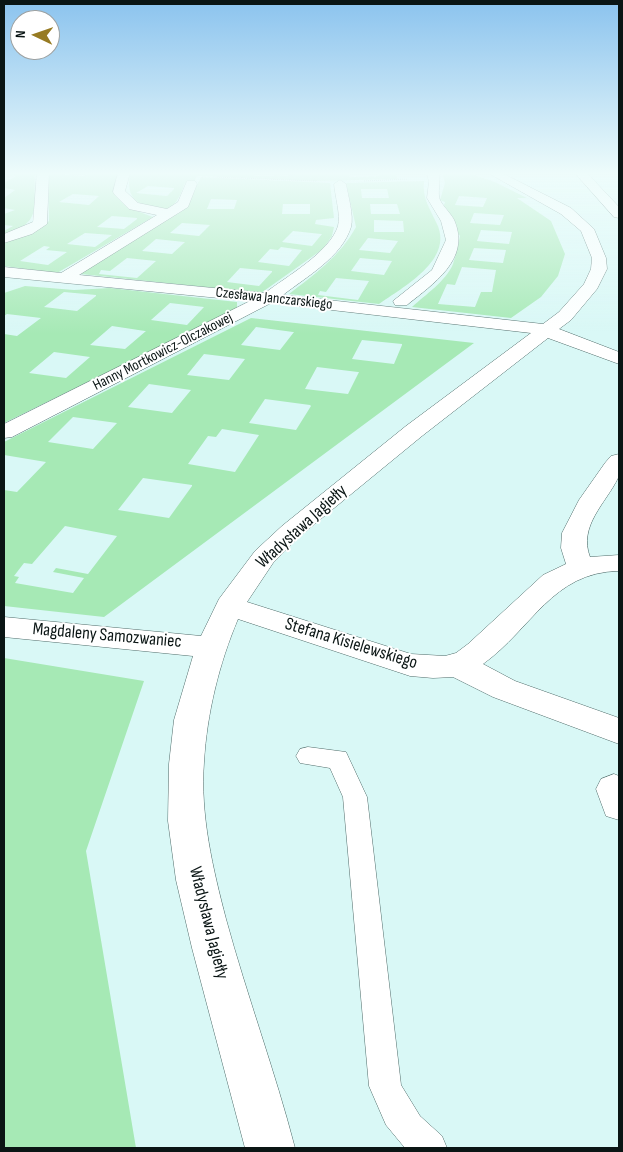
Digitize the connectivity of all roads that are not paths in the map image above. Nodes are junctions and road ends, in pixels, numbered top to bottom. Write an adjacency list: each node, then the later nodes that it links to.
1 (35, 227): 6 (street)
2 (145, 227): 8 (street)
3 (345, 227): 9 (street, Hanny Mortkowicz-Olczakowej)
4 (450, 227): 10 (street)
5 (585, 227): 11 (street, Władysława Jagiełły)
6 (4, 239)
7 (4, 272): 8 (street, Czesława Janczarskiego)
8 (63, 278): 9 (street, Czesława Janczarskiego)
9 (267, 299): 11 (street, Czesława Janczarskiego); 13 (street, Hanny Mortkowicz-Olczakowej)
10 (401, 301)
11 (544, 330): 12 (street); 17 (street, Władysława Jagiełły)
12 (619, 358)
13 (4, 432)
14 (619, 461): 16 (street)
15 (619, 564): 16 (street, Stefana Kisielewskiego)
16 (581, 566): 20 (street, Stefana Kisielewskiego)
17 (229, 606): 19 (street, Władysława Jagiełły); 20 (street, Stefana Kisielewskiego)
18 (4, 627): 19 (street, Magdaleny Samozwaniec)
19 (211, 647): 23 (street, Władysława Jagiełły)
20 (457, 665): 21 (street)
21 (619, 731)
22 (308, 756): 24 (lane)
23 (270, 1148)
24 (430, 1148)

